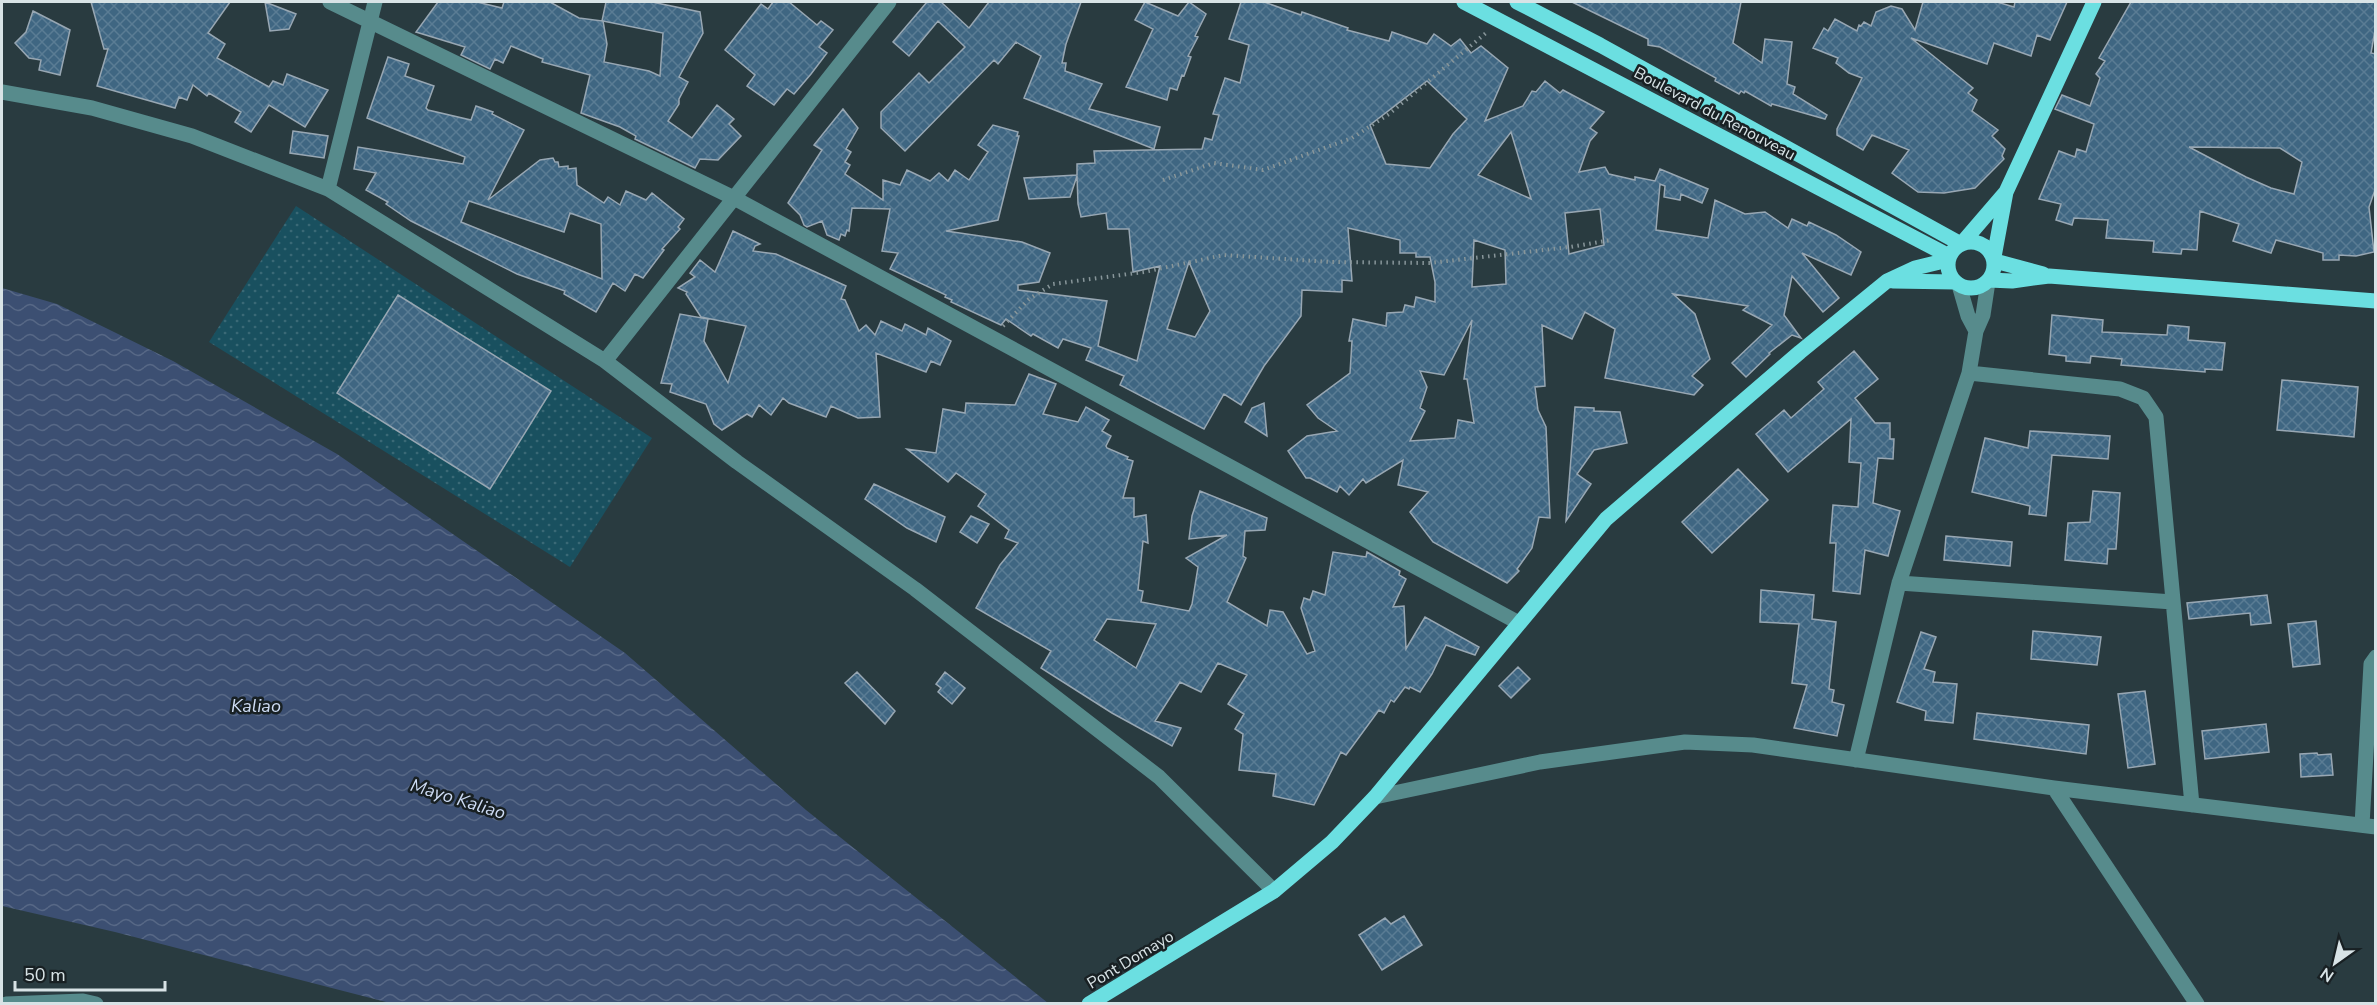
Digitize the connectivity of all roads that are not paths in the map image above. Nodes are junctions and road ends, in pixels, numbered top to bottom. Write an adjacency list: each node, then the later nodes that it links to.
1 (330, 2): 7 (street)
2 (375, 2): 7 (street)
3 (889, 2): 11 (street)
4 (1464, 2): 13 (main road, Boulevard du Renouveau)
5 (1517, 2): 12 (main road, Boulevard du Renouveau)
6 (2094, 2): 10 (main road)
7 (369, 21): 9 (street); 11 (street)
8 (2, 92): 9 (street)
9 (328, 189): 21 (street)
10 (2006, 192): 12 (main road); 14 (main road)
11 (734, 198): 21 (street); 25 (street)
12 (1962, 243): 13 (main road); 14 (main road)
13 (1949, 258): 16 (main road, Pont Domayo); 18 (main road)
14 (1994, 259): 15 (main road); 17 (main road)
15 (2049, 276): 17 (main road); 19 (main road)
16 (1887, 281): 18 (main road); 25 (main road, Pont Domayo)
17 (1988, 281): 18 (main road); 20 (street)
18 (1957, 283): 20 (street)
19 (2376, 301)
20 (1976, 331): 22 (street)
21 (605, 361): 32 (street)
22 (1969, 373): 23 (street); 24 (street)
23 (1899, 583): 24 (street); 27 (street)
24 (2173, 602): 30 (street)
25 (1519, 623): 29 (main road, Pont Domayo)
26 (2376, 657): 31 (street)
27 (1856, 760): 28 (street); 29 (street)
28 (2054, 788): 30 (street); 36 (street)
29 (1375, 797): 32 (main road, Pont Domayo)
30 (2192, 805): 31 (street)
31 (2369, 826)
32 (1274, 891): 35 (main road, Pont Domayo)
33 (6, 1004): 34 (street)
34 (96, 1004)
35 (1089, 1004)
36 (2197, 1004)

